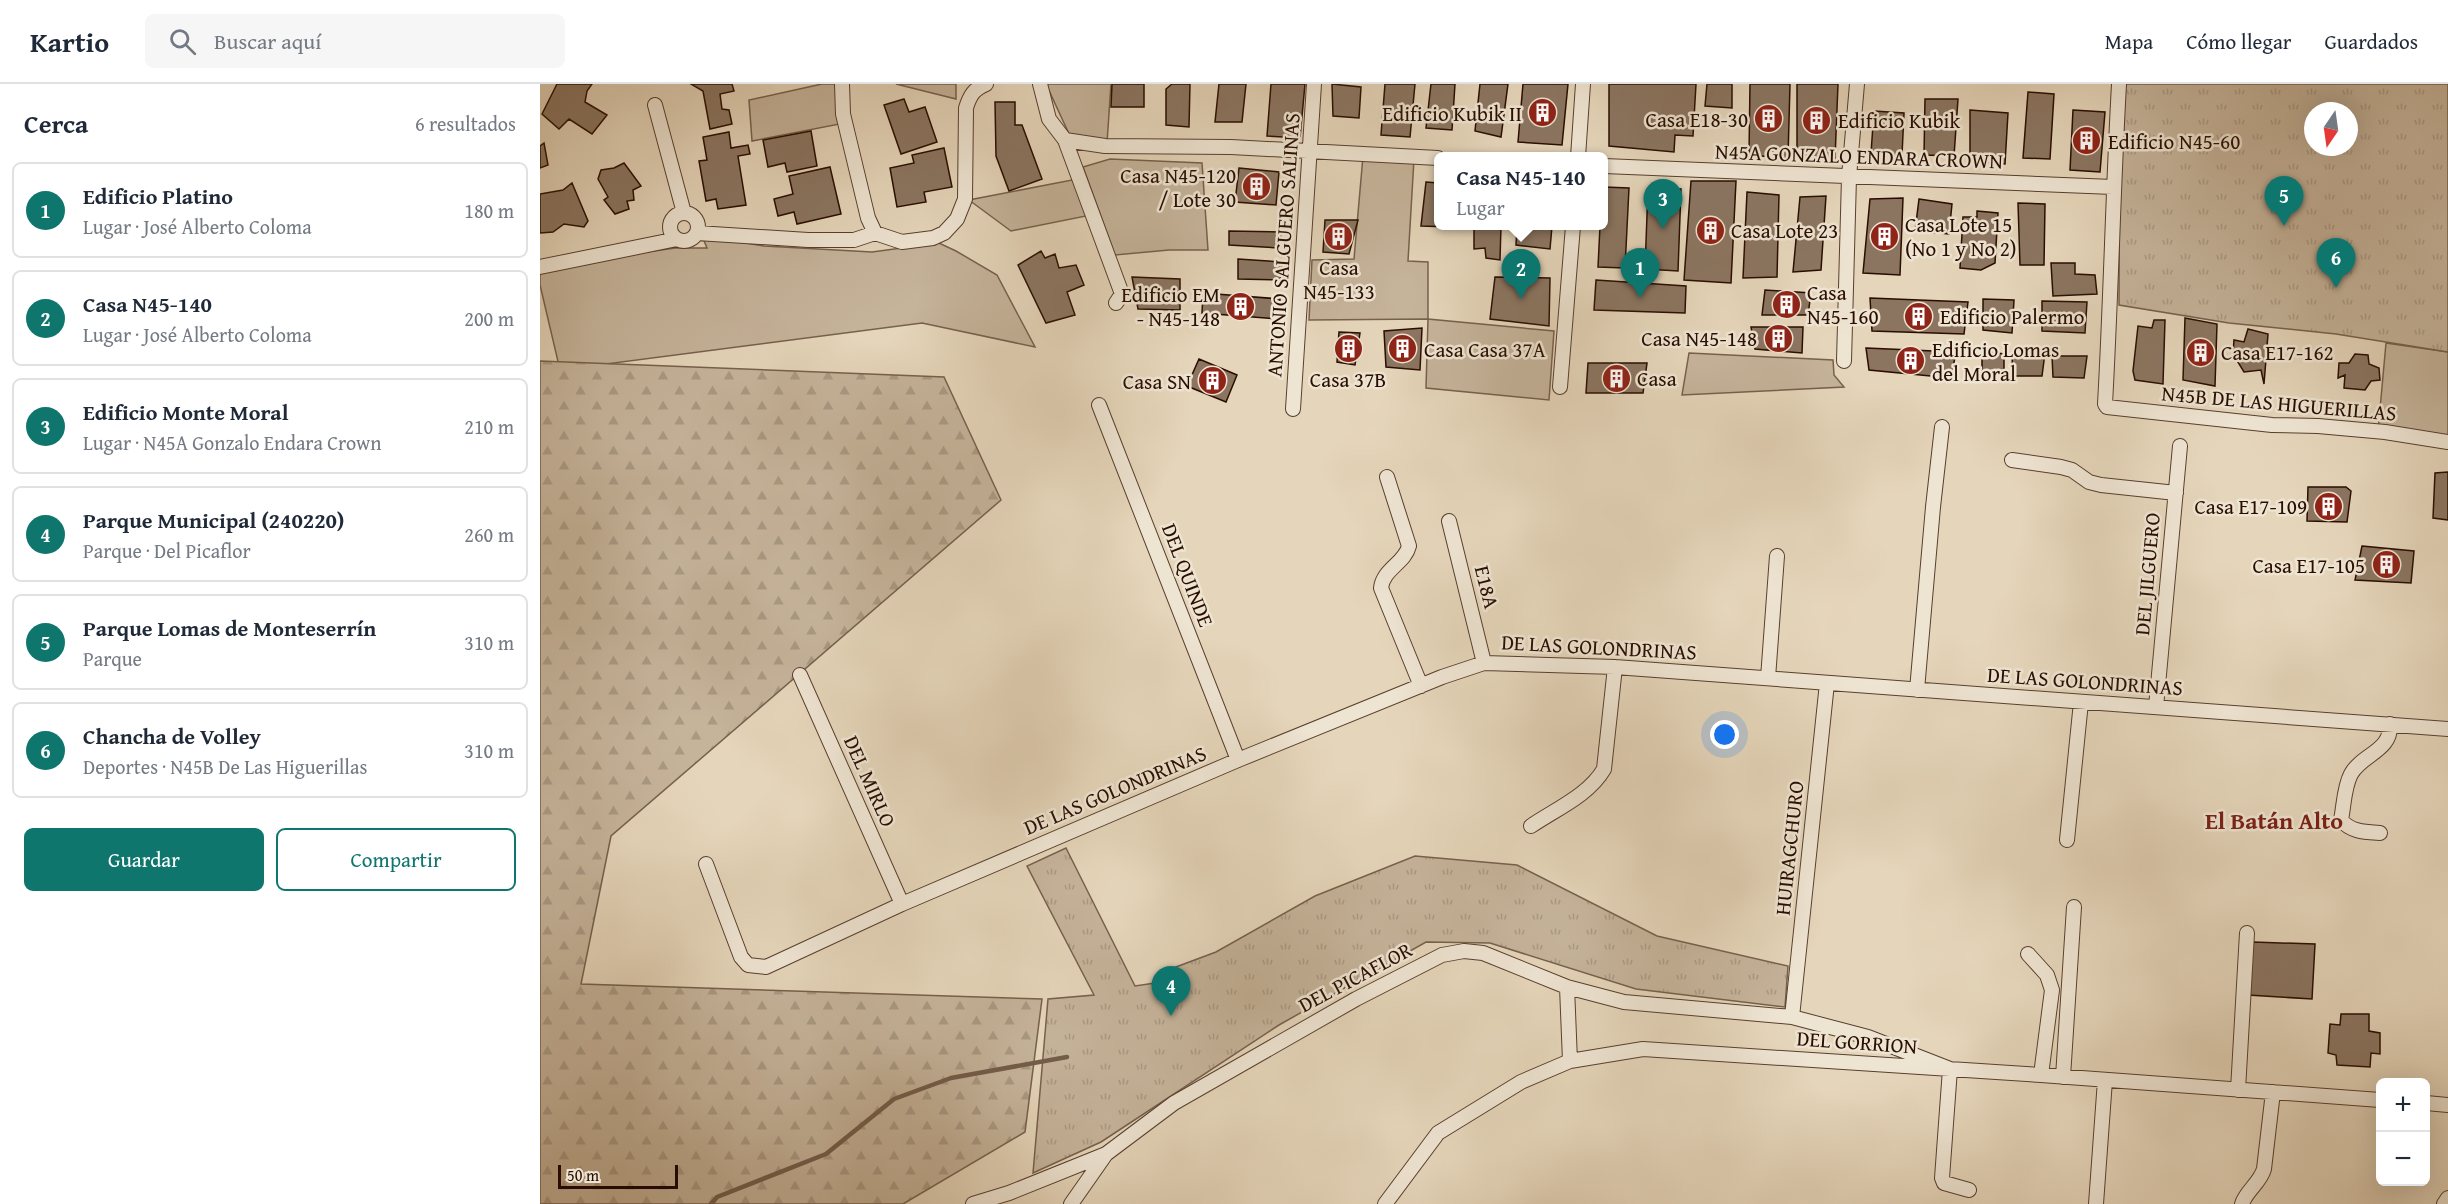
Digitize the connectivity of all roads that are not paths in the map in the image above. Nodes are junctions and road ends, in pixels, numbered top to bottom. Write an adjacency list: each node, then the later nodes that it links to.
1 (842, 84): 19 (street)
2 (986, 84): 19 (street)
3 (1040, 84): 9 (street)
4 (1314, 84): 10 (street, ANTONIO SALGUERO SALINAS)
5 (1583, 84): 11 (street)
6 (1857, 84): 14 (street)
7 (2119, 84): 15 (street)
8 (656, 105): 16 (street)
9 (1065, 140): 10 (street); 22 (street)
10 (1311, 152): 12 (street); 26 (street, ANTONIO SALGUERO SALINAS)
11 (1578, 152)
12 (1434, 158)
13 (1608, 166): 14 (street, N45A GONZALO ENDARA CROWN)
14 (1849, 177): 15 (street, N45A GONZALO ENDARA CROWN); 23 (street)
15 (2113, 187): 28 (street, N45B DE LAS HIGUERILLAS)
16 (684, 213): 18 (street); 20 (street)
17 (1573, 230): 24 (street)
18 (697, 233): 19 (street); 20 (street)
19 (875, 233)
20 (677, 239): 21 (street)
21 (540, 267)
22 (1116, 303)
23 (1844, 361)
24 (1560, 387)
25 (1099, 405): 46 (street, DEL QUINDE)
26 (1293, 409)
27 (1942, 426): 41 (street)
28 (2448, 442)
29 (2180, 446): 32 (street, DEL JILGUERO)
30 (2012, 460): 32 (street)
31 (1387, 477): 40 (street)
32 (2176, 492): 43 (street, DEL JILGUERO)
33 (1449, 521): 35 (street, E18A)
34 (1777, 556): 38 (street)
35 (1484, 663): 36 (street, DE LAS GOLONDRINAS); 40 (street, DE LAS GOLONDRINAS)
36 (1615, 667): 38 (street, DE LAS GOLONDRINAS); 47 (street)
37 (800, 675): 51 (street, DEL MIRLO)
38 (1768, 678): 39 (street, DE LAS GOLONDRINAS)
39 (1827, 683): 41 (street, DE LAS GOLONDRINAS); 56 (street, HUIRAGCHURO)
40 (1421, 686): 46 (street, DE LAS GOLONDRINAS)
41 (1917, 690): 42 (street, DE LAS GOLONDRINAS)
42 (2081, 702): 43 (street, DE LAS GOLONDRINAS); 49 (street)
43 (2156, 706): 44 (street, DE LAS GOLONDRINAS)
44 (2390, 724): 45 (street, DE LAS GOLONDRINAS); 48 (street)
45 (2448, 729)
46 (1239, 760): 51 (street, DE LAS GOLONDRINAS)
47 (1531, 826)
48 (2380, 833)
49 (2067, 840)
50 (706, 864): 51 (street, DE LAS GOLONDRINAS)
51 (902, 904)
52 (2074, 907): 60 (street)
53 (2247, 933): 62 (street)
54 (2028, 954): 59 (street)
55 (1567, 987): 56 (street, DEL PICAFLOR); 57 (street); 67 (street, DEL PICAFLOR)
56 (1792, 1017): 58 (street, DEL PICAFLOR)
57 (1570, 1061): 58 (street, DEL GORRION); 72 (street, DEL GORRION)
58 (1950, 1069): 59 (street, DEL GORRION); 68 (street)
59 (2041, 1075): 60 (street, DEL GORRION)
60 (2063, 1077): 61 (street, DEL GORRION)
61 (2105, 1080): 62 (street, DEL GORRION); 73 (street)
62 (2238, 1090): 63 (street, DEL GORRION)
63 (2273, 1092): 64 (street, DEL GORRION); 74 (street)
64 (2376, 1100)
65 (2430, 1103): 66 (street)
66 (2448, 1105)
67 (1106, 1154): 70 (street); 71 (street)
68 (1970, 1190)
69 (2448, 1198): 75 (street)
70 (973, 1204)
71 (1071, 1204)
72 (1385, 1204)
73 (2096, 1204)
74 (2242, 1204)
75 (2444, 1204)

